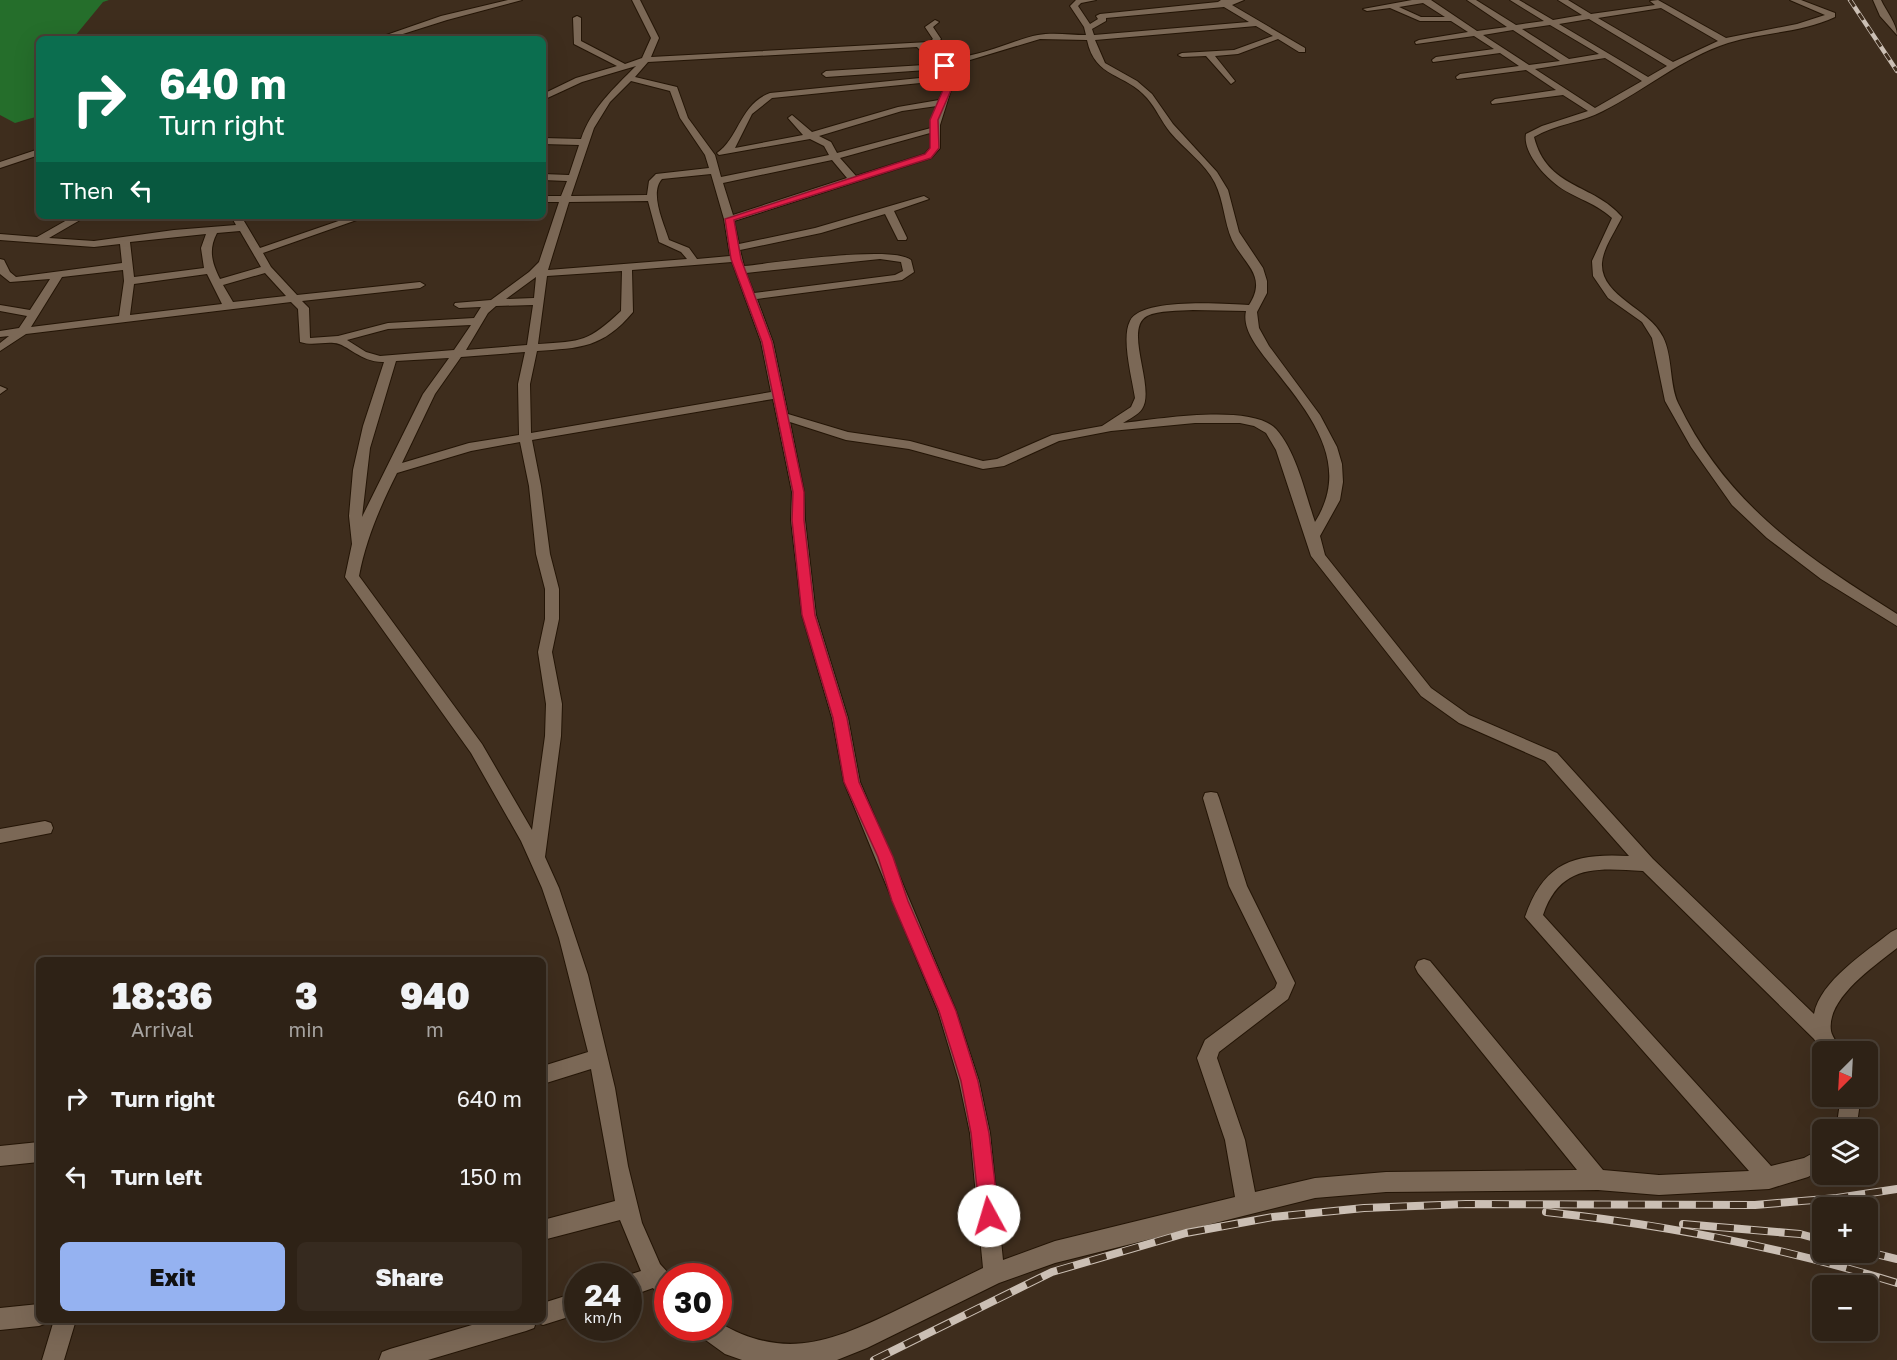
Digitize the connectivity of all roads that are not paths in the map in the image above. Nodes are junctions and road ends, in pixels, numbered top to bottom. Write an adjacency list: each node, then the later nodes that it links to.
1 (518, 0): 27 (street)
2 (636, 0): 38 (street)
3 (1092, 0): 24 (street)
4 (1217, 0): 13 (street)
5 (1240, 0): 13 (street)
6 (1425, 0): 14 (street); 19 (street)
7 (1471, 0): 23 (street)
8 (1514, 0): 22 (street)
9 (1562, 0): 17 (street)
10 (1651, 0): 15 (street)
11 (1794, 0): 29 (street)
12 (1877, 0): 25 (street)
13 (1226, 4): 21 (street); 24 (street)
14 (1391, 5): 16 (street); 19 (street)
15 (1662, 6): 17 (street); 29 (street)
16 (1367, 9)
17 (1588, 17): 22 (street); 42 (street)
18 (577, 18): 44 (street)
19 (1452, 19): 26 (street)
20 (935, 22): 31 (street)
21 (1260, 22): 24 (street); 28 (street)
22 (1550, 22): 23 (street); 36 (street)
23 (1515, 27): 26 (street); 40 (street)
24 (1089, 32): 41 (street); 105 (street)
25 (1897, 33)
26 (1476, 34): 30 (street); 33 (street)
27 (388, 36)
28 (1280, 36): 32 (street); 34 (street)
29 (1725, 41): 42 (street)
30 (1419, 42)
31 (919, 45): 37 (street); 41 (street)
32 (1302, 50)
33 (1499, 51): 39 (street); 43 (street)
34 (1208, 53): 35 (street); 48 (street)
35 (1182, 55)
36 (1605, 56): 40 (street); 49 (street)
37 (881, 59): 38 (street); 41 (street); 45 (street); 50 (street)
38 (646, 60): 44 (street)
39 (1436, 60)
40 (1568, 62): 43 (street)
41 (946, 63): 46 (street)
42 (1672, 65): 49 (street)
43 (1525, 69): 47 (street); 51 (street)
44 (627, 72): 52 (street); 60 (street); 63 (street)
45 (826, 74)
46 (944, 78): 50 (street); 53 (street)
47 (1460, 78)
48 (1231, 81)
49 (1649, 81): 55 (street)
50 (888, 82): 61 (street)
51 (1563, 92): 54 (street); 55 (street)
52 (546, 96)
53 (943, 102): 57 (street); 58 (street)
54 (1495, 102)
55 (1595, 112): 123 (street)
56 (792, 118): 58 (street)
57 (932, 130): 64 (street); 69 (street)
58 (810, 136): 61 (street); 64 (street)
59 (546, 141): 60 (street)
60 (584, 142): 68 (street)
61 (728, 152): 63 (street)
62 (36, 153): 65 (street)
63 (710, 155): 66 (street)
64 (834, 158): 66 (street); 69 (street)
65 (0, 165)
66 (716, 176): 70 (street); 78 (street)
67 (546, 177): 68 (street)
68 (572, 178): 72 (street)
69 (854, 180): 78 (street)
70 (652, 198): 72 (street); 87 (street)
71 (546, 199): 72 (street)
72 (565, 199): 93 (street)
73 (924, 199): 74 (street)
74 (888, 209): 83 (street); 86 (street)
75 (76, 219): 82 (street)
76 (238, 219): 79 (street)
77 (354, 219): 85 (street)
78 (729, 219): 86 (street)
79 (242, 228): 80 (street); 85 (street)
80 (213, 230): 84 (street); 92 (street)
81 (0, 237): 82 (street)
82 (41, 238): 84 (street)
83 (902, 238)
84 (125, 241): 89 (street)
85 (257, 252): 91 (street)
86 (737, 259): 87 (street); 98 (street); 98 (street)
87 (693, 261): 90 (street)
88 (0, 262): 94 (street)
89 (127, 266): 94 (street); 95 (street)
90 (627, 267): 93 (street); 113 (street)
91 (267, 269): 96 (street); 99 (street)
92 (211, 270): 95 (street); 96 (street)
93 (540, 270): 100 (street); 101 (street)
94 (58, 275): 106 (street)
95 (129, 281): 107 (street)
96 (217, 283): 103 (street)
97 (420, 285): 99 (street)
98 (749, 297): 116 (street)
99 (295, 298): 103 (street); 111 (street)
100 (539, 301): 101 (street); 113 (street)
101 (491, 303): 102 (street); 108 (street)
102 (459, 305)
103 (229, 306): 107 (street)
104 (0, 308): 106 (street)
105 (1252, 308): 118 (street); 121 (street)
106 (35, 314): 109 (street)
107 (124, 320): 109 (street)
108 (477, 321): 111 (street); 114 (street)
109 (22, 332): 110 (street); 112 (street)
110 (0, 334)
111 (338, 339): 115 (street)
112 (0, 348)
113 (532, 348): 114 (street); 119 (street)
114 (456, 352): 115 (street); 120 (street)
115 (391, 359): 122 (street)
116 (777, 396): 117 (street); 119 (street)
117 (782, 417): 118 (street); 144 (street)
118 (1106, 429): 121 (street)
119 (525, 437): 120 (street); 127 (street)
120 (393, 470): 122 (street)
121 (1313, 536): 128 (street)
122 (358, 547): 127 (street)
123 (1897, 621)
124 (1210, 798): 140 (street)
125 (45, 828): 126 (street)
126 (0, 836)
127 (537, 855): 133 (street)
128 (1647, 864): 131 (street); 138 (street)
129 (1897, 937): 131 (street)
130 (1424, 967): 139 (street)
131 (1821, 1034): 132 (street)
132 (1826, 1041)
133 (597, 1058): 134 (street); 141 (street)
134 (546, 1074)
135 (36, 1152): 136 (street)
136 (0, 1156)
137 (1812, 1164): 138 (street)
138 (1769, 1179): 139 (street)
139 (1598, 1180): 140 (street)
140 (1247, 1203): 144 (street)
141 (627, 1208): 142 (street); 143 (street)
142 (546, 1229)
143 (654, 1268)
144 (994, 1274): 154 (street)
145 (564, 1307): 146 (street)
146 (546, 1313)
147 (36, 1315): 148 (street)
148 (0, 1319)
149 (64, 1323): 152 (street)
150 (516, 1323): 153 (street)
151 (726, 1341): 154 (street)
152 (53, 1360)
153 (390, 1360)
154 (789, 1360)

